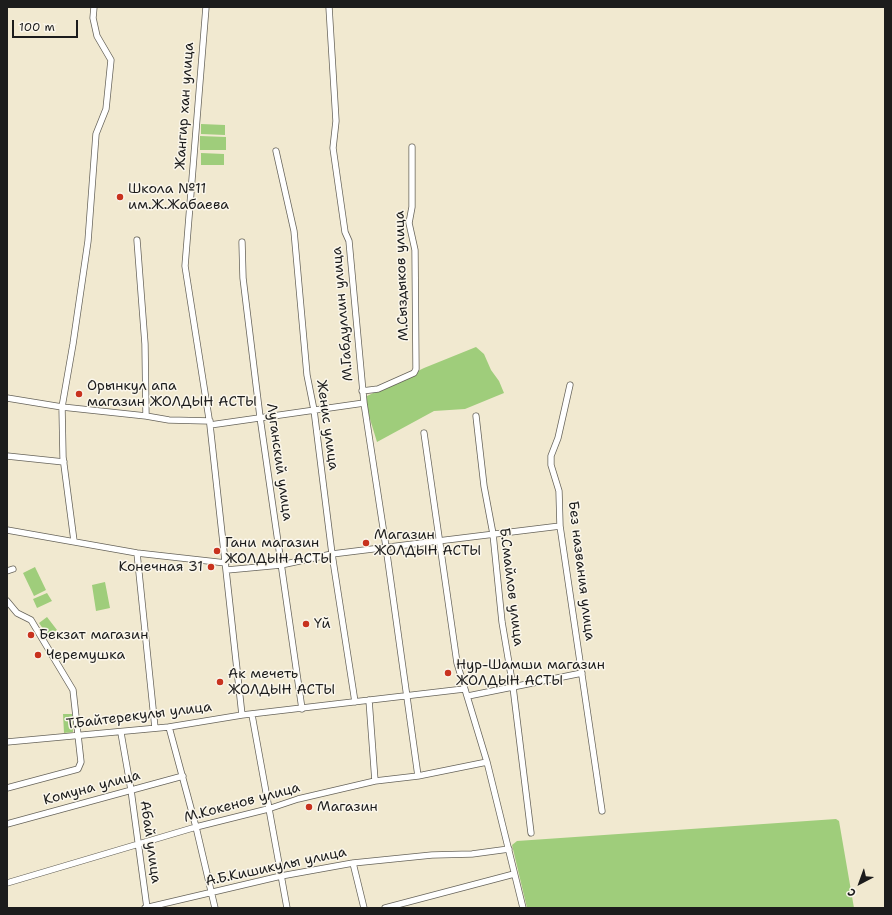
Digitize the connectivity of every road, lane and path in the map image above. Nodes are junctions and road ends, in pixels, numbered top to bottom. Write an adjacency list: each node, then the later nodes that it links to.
1 (94, 7): 12 (street)
2 (206, 7): 17 (street, Жангир хан улица)
3 (329, 7): 9 (street, М.Габдуллин улица)
4 (412, 147): 9 (street, М.Сыздыков улица)
5 (276, 151): 13 (street, Женис улица)
6 (137, 240): 14 (street)
7 (242, 242): 16 (street, Луганский улица)
8 (570, 384): 21 (street, Без названия улица)
9 (362, 391): 11 (street, М.Габдуллин улица)
10 (7, 398): 12 (street)
11 (364, 403): 13 (street); 26 (street, М.Габдуллин улица)
12 (62, 407): 14 (street); 20 (street)
13 (314, 410): 16 (street); 28 (street, Женис улица)
14 (146, 416): 17 (street)
15 (476, 416): 23 (street, Б.Смайлов улица)
16 (260, 417): 17 (street); 30 (street, Луганский улица)
17 (210, 423): 29 (street, Жангир хан улица)
18 (424, 433): 25 (street)
19 (7, 456): 20 (street)
20 (64, 462): 24 (street)
21 (560, 526): 23 (street); 35 (street, Без названия улица)
22 (7, 530): 24 (street)
23 (493, 534): 25 (street); 36 (street, Б.Смайлов улица)
24 (74, 541): 27 (street)
25 (439, 542): 26 (street); 37 (street)
26 (386, 548): 28 (street); 38 (street, М.Габдуллин улица)
27 (137, 553): 29 (street); 46 (street)
28 (332, 554): 30 (street); 41 (street, Женис улица)
29 (226, 563): 32 (street, Жангир хан улица)
30 (281, 565): 32 (street); 42 (street, Луганский улица)
31 (13, 569): 33 (street)
32 (227, 570): 43 (street, Жангир хан улица)
33 (7, 571)
34 (7, 601): 48 (street)
35 (582, 673): 36 (street); 57 (street, Без названия улица)
36 (513, 687): 39 (street); 60 (street, Б.Смайлов улица)
37 (464, 689): 38 (street, Т.Байтерекулы улица); 39 (street)
38 (407, 695): 40 (street, Т.Байтерекулы улица); 52 (street, М.Габдуллин улица)
39 (468, 696): 50 (street)
40 (369, 700): 41 (street, Т.Байтерекулы улица); 53 (street)
41 (355, 702): 42 (street, Т.Байтерекулы улица)
42 (302, 708): 44 (street, Т.Байтерекулы улица)
43 (242, 715): 44 (street, Т.Байтерекулы улица); 45 (street, Т.Байтерекулы улица)
44 (252, 715): 56 (street)
45 (169, 727): 46 (street, Т.Байтерекулы улица); 51 (street)
46 (155, 728): 47 (street, Т.Байтерекулы улица)
47 (121, 732): 48 (street, Т.Байтерекулы улица); 55 (street, Абай улица)
48 (78, 736): 49 (street, Т.Байтерекулы улица); 54 (street)
49 (7, 742)
50 (487, 762): 52 (street, М.Кокенов улица); 62 (street)
51 (183, 776): 55 (street, Комуна улица); 59 (street)
52 (418, 776): 53 (street, М.Кокенов улица)
53 (375, 781): 56 (street, М.Кокенов улица)
54 (7, 788)
55 (131, 790): 58 (street, Комуна улица); 61 (street, Абай улица)
56 (268, 809): 59 (street, М.Кокенов улица); 65 (street)
57 (602, 810)
58 (7, 824)
59 (196, 827): 61 (street, М.Кокенов улица); 67 (street)
60 (531, 833)
61 (138, 845): 66 (street, М.Кокенов улица); 68 (street, Абай улица)
62 (509, 849): 63 (street, А.Б.Кишикулы улица); 64 (street)
63 (353, 863): 65 (street, А.Б.Кишикулы улица); 71 (street)
64 (514, 874): 72 (street); 73 (street)
65 (281, 876): 67 (street, А.Б.Кишикулы улица); 70 (street)
66 (7, 883)
67 (211, 894): 68 (street, А.Б.Кишикулы улица); 69 (street)
68 (146, 908)
69 (215, 908)
70 (287, 908)
71 (364, 908)
72 (385, 908)
73 (523, 908)

